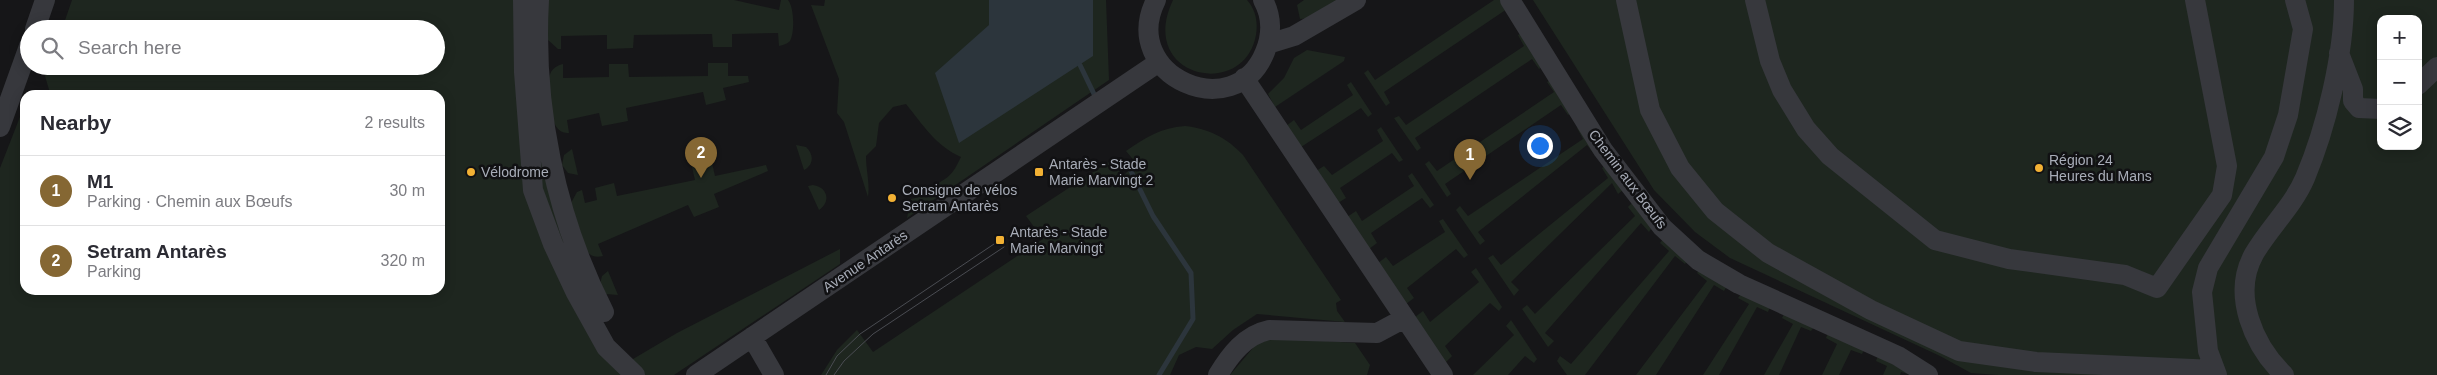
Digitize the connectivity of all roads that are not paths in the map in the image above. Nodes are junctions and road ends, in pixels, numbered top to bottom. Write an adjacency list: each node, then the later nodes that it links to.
1 (45, 0): 13 (street)
2 (523, 0): 27 (street)
3 (539, 0): 23 (street)
4 (1156, 0): 16 (street)
5 (1263, 0): 14 (street)
6 (1356, 0): 14 (street)
7 (1510, 0): 32 (street, Chemin aux Bœufs)
8 (1626, 0): 26 (street)
9 (1755, 0): 10 (street)
10 (2195, 0)
11 (2295, 0): 26 (street)
12 (2344, 0): 15 (street)
13 (38, 20)
14 (1268, 44): 19 (street)
15 (2339, 53): 21 (street); 33 (street)
16 (1158, 62): 19 (street); 25 (street, Avenue Antarès)
17 (2437, 67): 20 (street)
18 (20, 71): 22 (street)
19 (1244, 78): 24 (street)
20 (2422, 81)
21 (2377, 109)
22 (0, 127)
23 (604, 312)
24 (1405, 318): 30 (street); 31 (street)
25 (752, 337): 28 (street, Avenue Antarès); 29 (street)
26 (2216, 373)
27 (635, 375)
28 (696, 375)
29 (774, 375)
30 (1218, 375)
31 (1443, 375)
32 (1928, 375)
33 (2284, 375)

